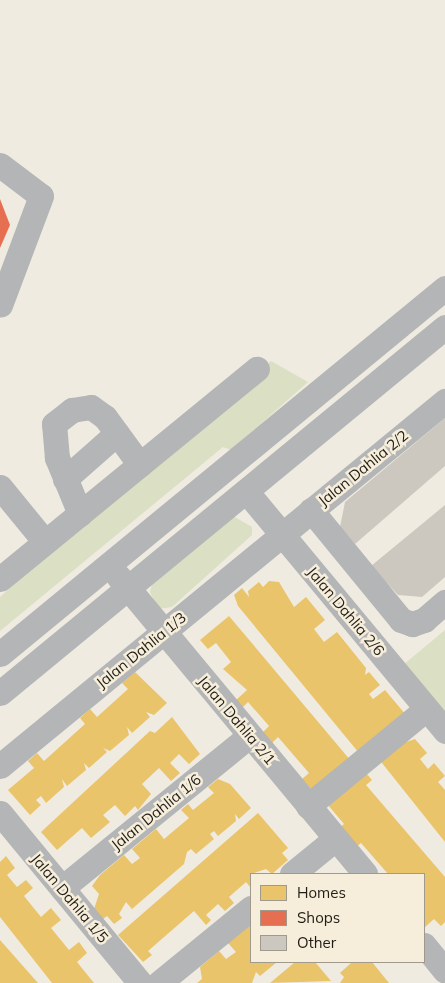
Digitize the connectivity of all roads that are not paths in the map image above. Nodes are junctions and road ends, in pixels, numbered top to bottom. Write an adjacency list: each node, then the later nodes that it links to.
1 (0, 165): 3 (street)
2 (445, 288): 16 (street)
3 (0, 305)
4 (445, 327): 11 (street)
5 (257, 369): 8 (street)
6 (445, 401): 12 (street, Jalan Dahlia 2/2)
7 (117, 433): 8 (street); 9 (street); 9 (street)
8 (140, 465): 13 (street)
9 (65, 479): 13 (street)
10 (0, 487): 15 (street)
11 (246, 491): 14 (street, Jalan Dahlia 2/6); 18 (street)
12 (311, 510): 14 (street, Jalan Dahlia 2/2); 19 (street)
13 (80, 514): 15 (street)
14 (282, 534): 20 (street, Jalan Dahlia 1/3); 23 (street, Jalan Dahlia 2/6)
15 (45, 542): 17 (street)
16 (109, 565): 18 (street, Jalan Dahlia 2/1); 21 (street)
17 (0, 579)
18 (128, 588): 20 (street, Jalan Dahlia 2/1); 22 (street)
19 (445, 602)
20 (164, 632): 25 (street, Jalan Dahlia 2/1); 26 (street, Jalan Dahlia 1/3)
21 (0, 654)
22 (0, 693)
23 (426, 708): 24 (street, Jalan Dahlia 2/6); 27 (street)
24 (445, 731)
25 (250, 735): 27 (street, Jalan Dahlia 2/1); 32 (street, Jalan Dahlia 1/6)
26 (0, 766)
27 (308, 806): 29 (street, Jalan Dahlia 2/1)
28 (0, 813): 32 (street, Jalan Dahlia 1/5)
29 (335, 839): 30 (street); 31 (street, Jalan Dahlia 2/1)
30 (293, 873)
31 (364, 873)
32 (62, 888): 34 (street, Jalan Dahlia 1/5)
33 (250, 909): 35 (street)
34 (140, 983)
35 (159, 983)

